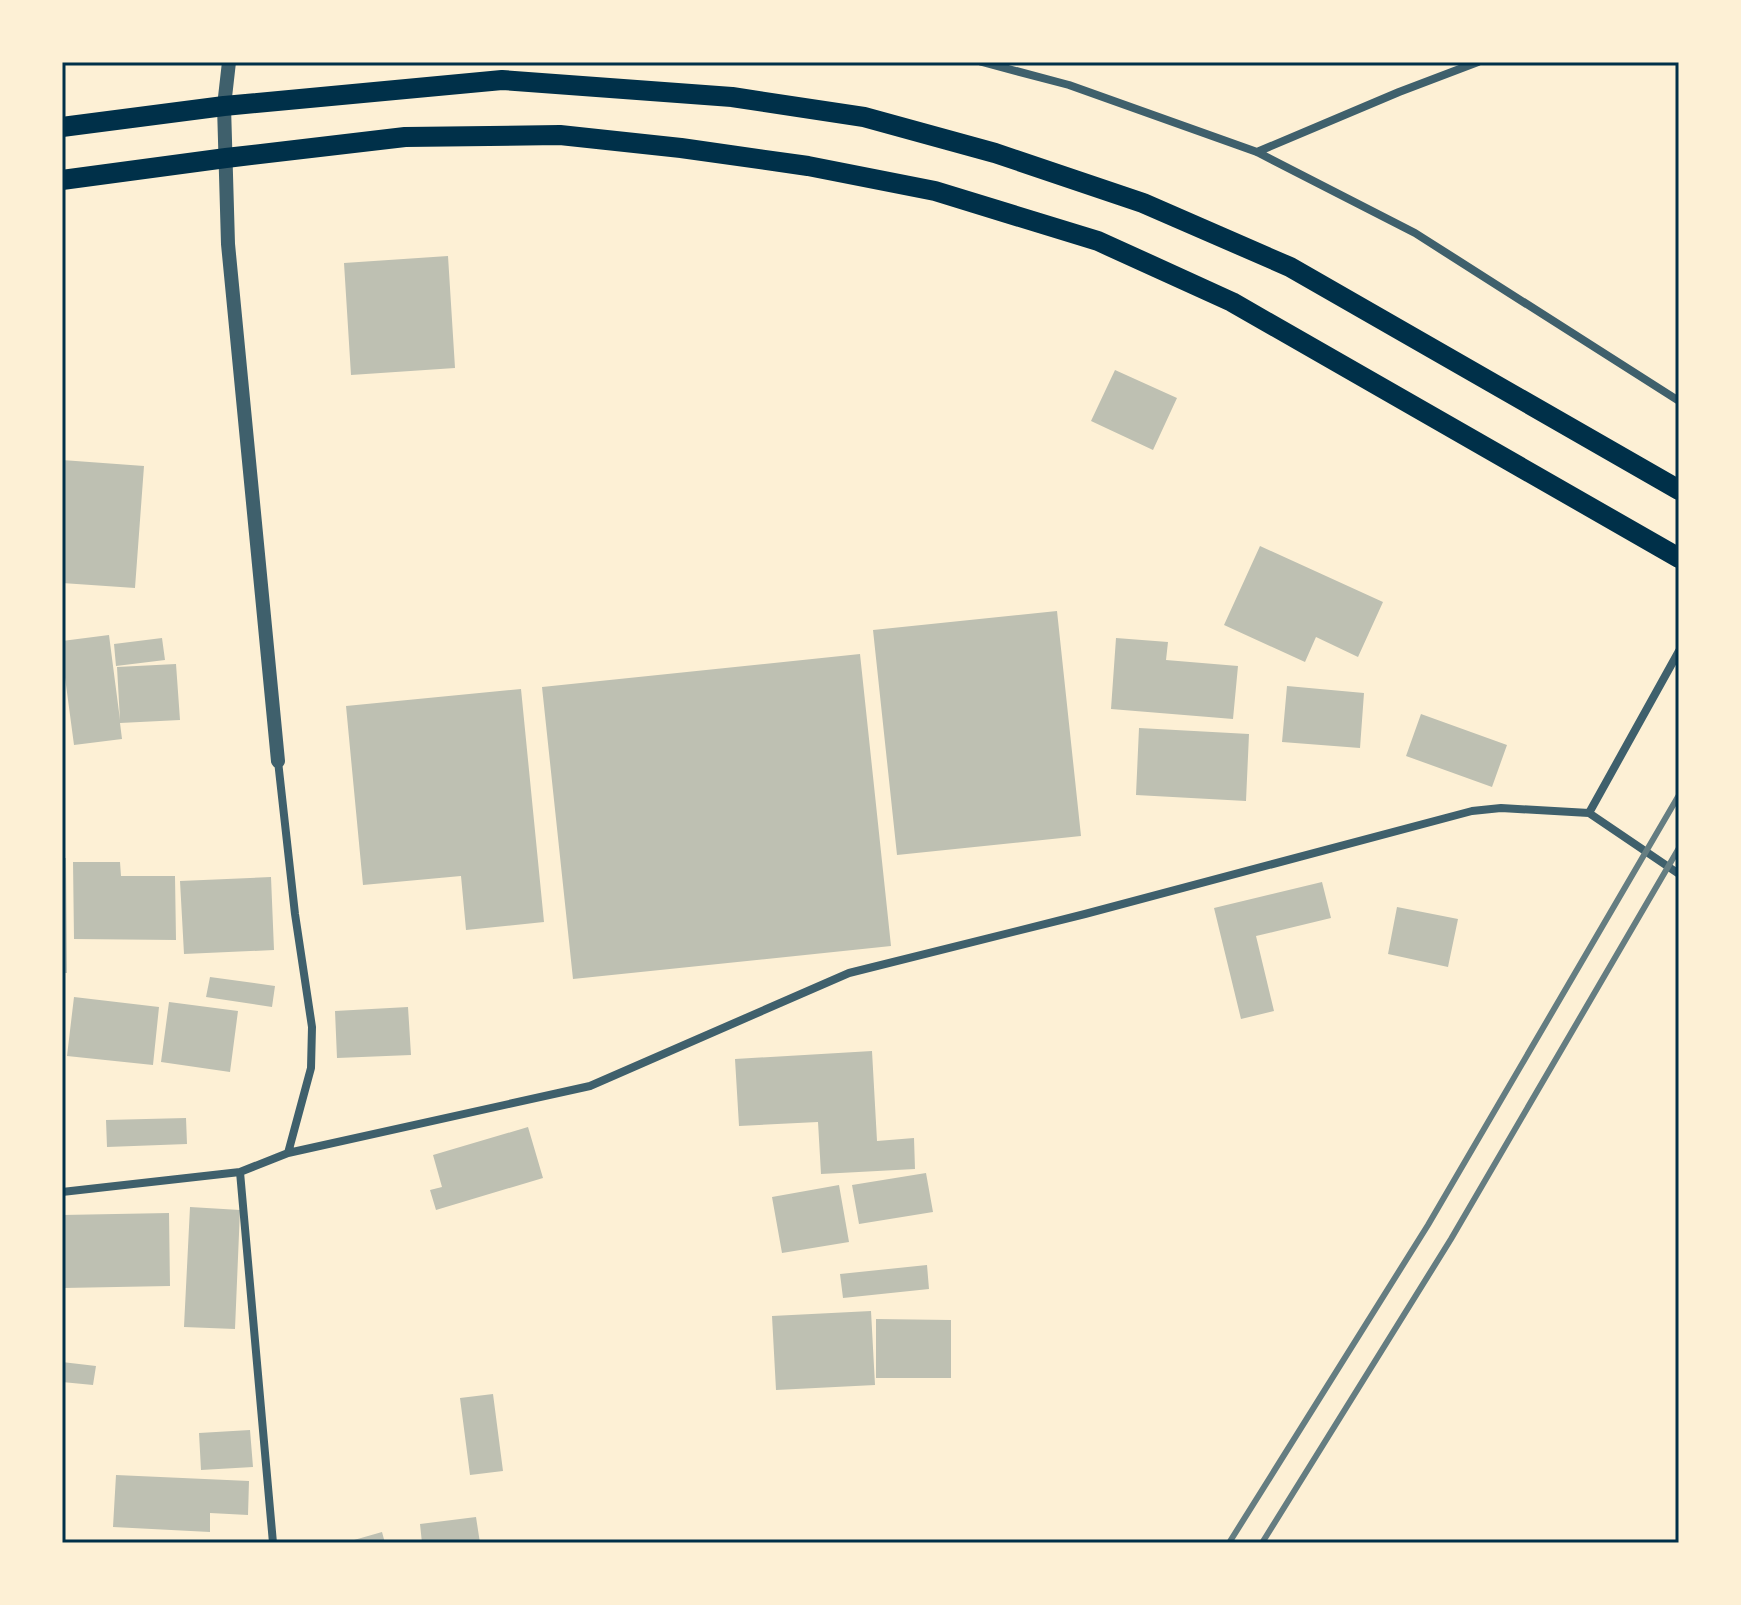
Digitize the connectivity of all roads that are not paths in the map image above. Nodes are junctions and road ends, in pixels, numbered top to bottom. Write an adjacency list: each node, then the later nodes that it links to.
1 (229, 62): 4 (street)
2 (982, 62): 6 (street)
3 (1478, 62): 6 (street)
4 (224, 106): 5 (main road); 7 (street); 10 (main road)
5 (62, 127)
6 (1257, 152): 9 (street)
7 (226, 158): 8 (main road); 11 (main road); 13 (street)
8 (62, 180)
9 (1679, 401)
10 (1679, 490)
11 (1679, 558)
12 (1679, 651): 14 (street)
13 (278, 761): 16 (street)
14 (1589, 813): 15 (street); 16 (street)
15 (1679, 874)
16 (288, 1153): 17 (street)
17 (240, 1172): 18 (street); 19 (street)
18 (62, 1192)
19 (273, 1543)

